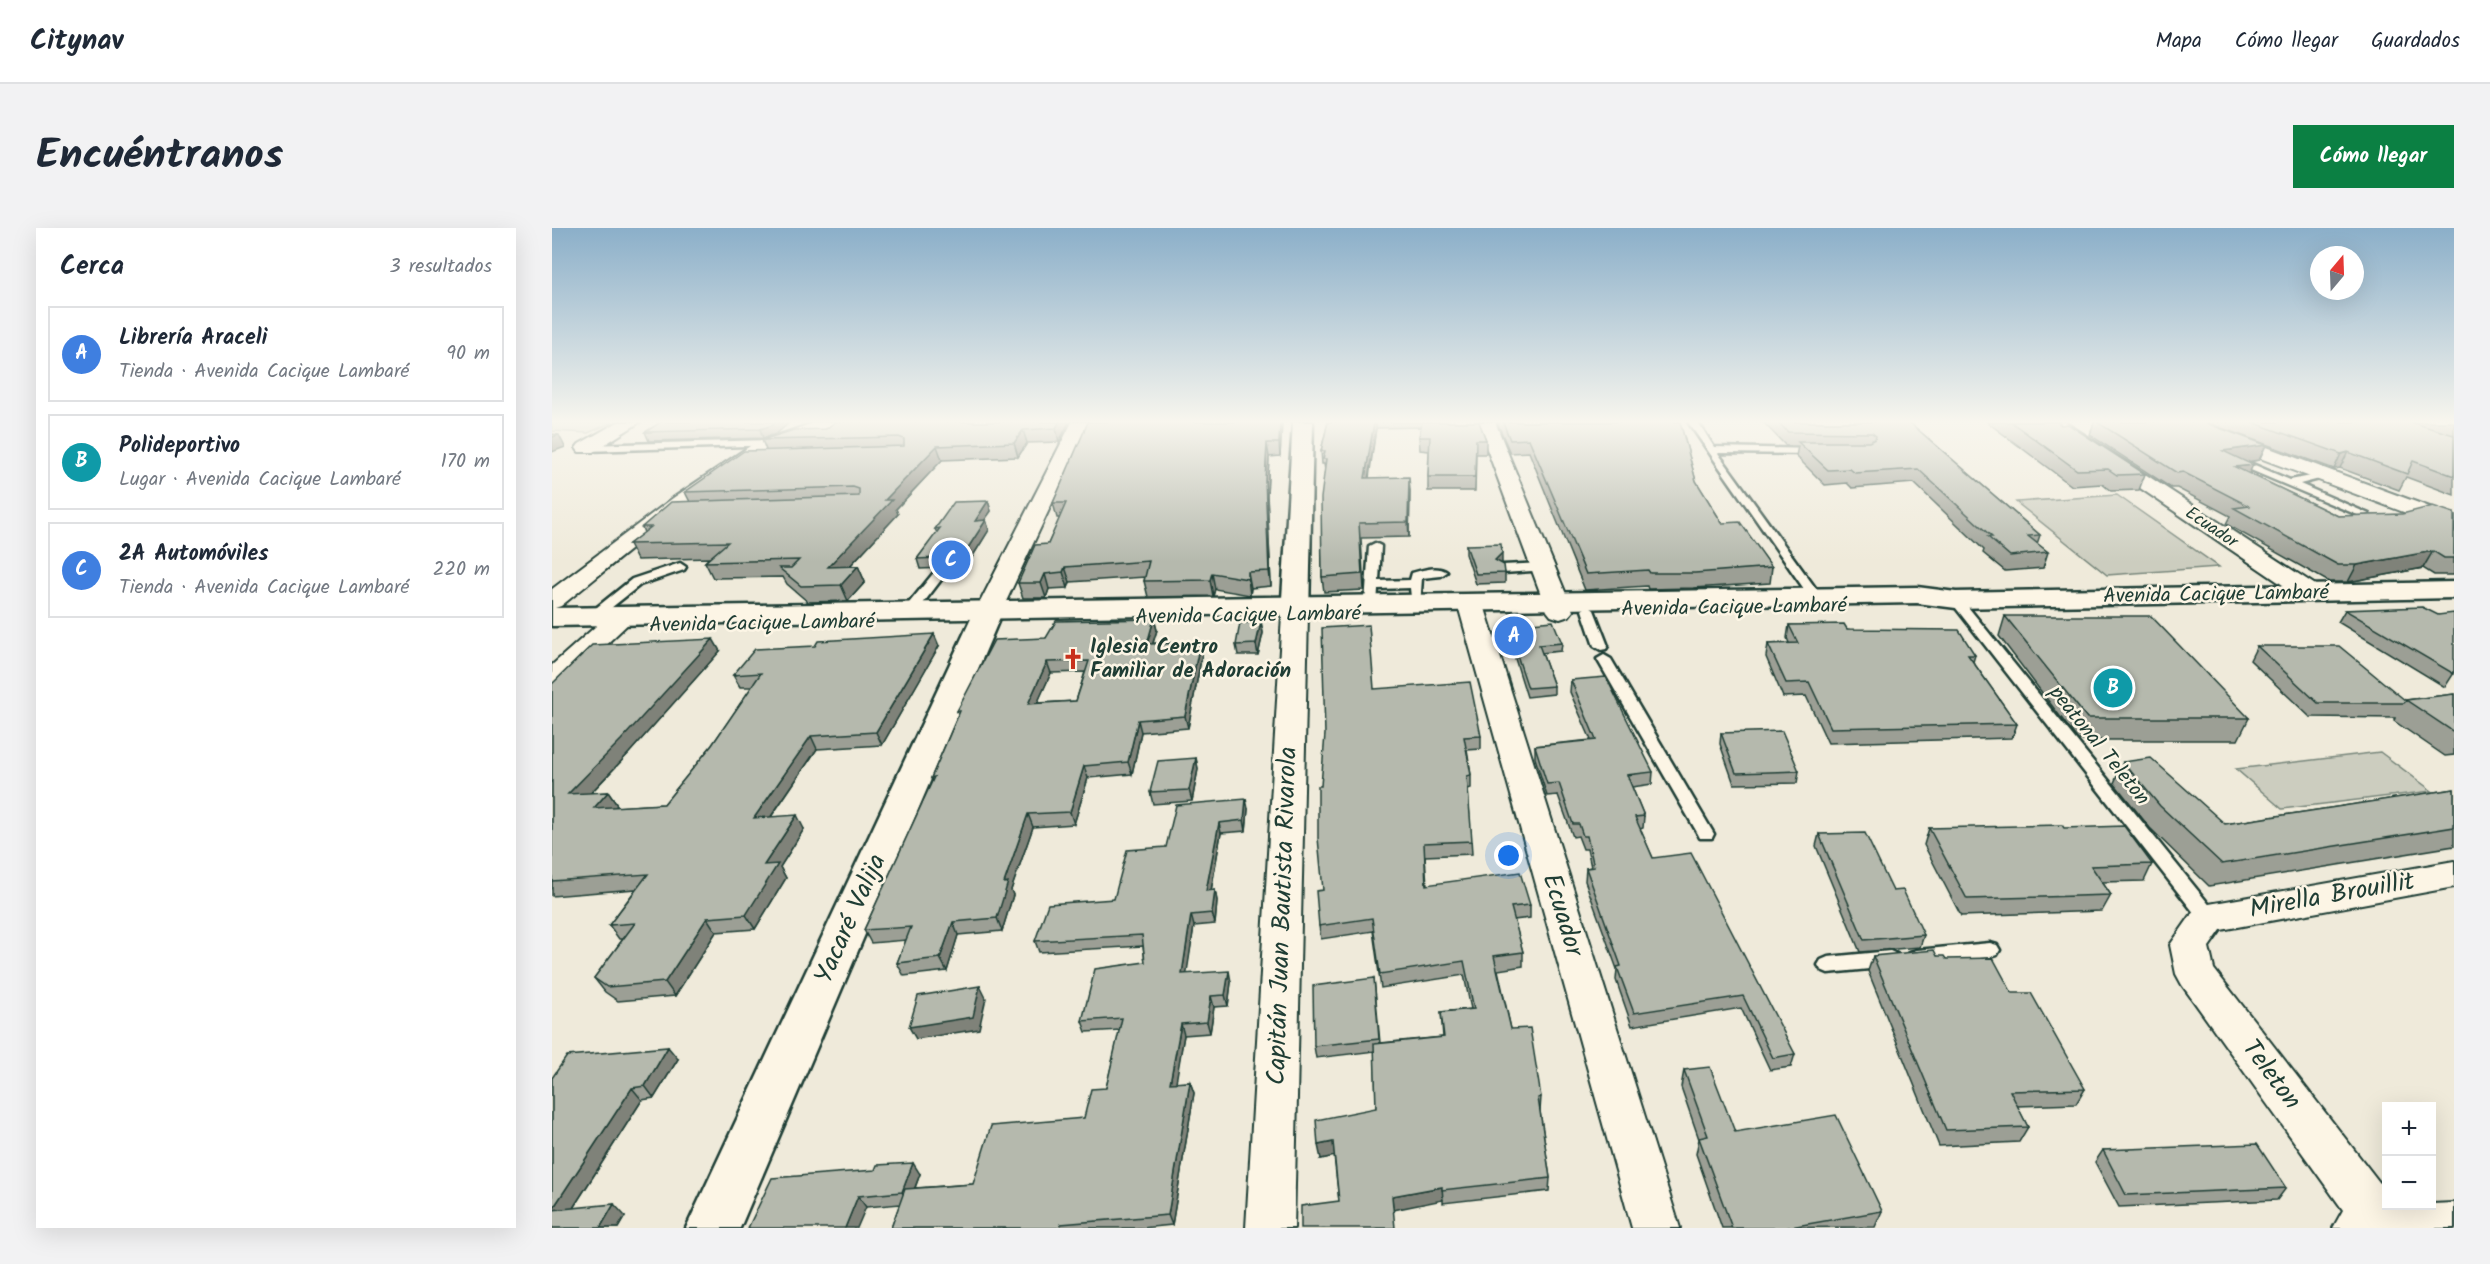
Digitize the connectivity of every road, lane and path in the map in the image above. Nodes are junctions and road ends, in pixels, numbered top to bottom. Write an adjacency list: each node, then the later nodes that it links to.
1 (730, 469): 11 (street)
2 (1058, 469): 32 (street)
3 (1302, 469): 30 (main road)
4 (1505, 469): 17 (street)
5 (1724, 469): 25 (lane)
6 (2122, 469): 22 (street, Ecuador)
7 (2256, 469): 10 (lane)
8 (2306, 469): 9 (street)
9 (2323, 475): 10 (lane); 14 (street)
10 (2289, 483): 13 (lane)
11 (668, 512): 12 (lane); 27 (street)
12 (692, 512)
13 (2364, 514)
14 (2454, 524)
15 (1375, 546): 23 (lane)
16 (680, 567): 34 (lane)
17 (1544, 567): 18 (lane); 29 (street)
18 (1503, 569)
19 (1441, 572): 24 (lane)
20 (940, 573): 31 (lane)
21 (2454, 590): 22 (main road, Avenida Cacique Lambaré)
22 (2310, 593): 26 (main road, Avenida Cacique Lambaré)
23 (1372, 594): 24 (main road, Avenida Cacique Lambaré); 30 (main road, Avenida Cacique Lambaré)
24 (1416, 594): 28 (main road, Avenida Cacique Lambaré)
25 (1815, 596): 26 (main road, Avenida Cacique Lambaré); 29 (main road, Avenida Cacique Lambaré)
26 (1950, 600): 29 (main road, Avenida Cacique Lambaré); 39 (lane, peatonal Teleton)
27 (552, 601)
28 (1471, 607): 29 (main road, Avenida Cacique Lambaré); 30 (main road, Avenida Cacique Lambaré); 45 (street, Ecuador)
29 (1569, 607): 37 (lane)
30 (1297, 610): 32 (main road, Avenida Cacique Lambaré); 44 (street, Capitán Juan Bautista Rivarola)
31 (910, 611): 32 (main road, Avenida Cacique Lambaré); 34 (main road, Avenida Cacique Lambaré)
32 (987, 615): 34 (main road, Avenida Cacique Lambaré); 43 (main road, Yacaré Valija)
33 (552, 617): 34 (main road, Avenida Cacique Lambaré)
34 (608, 620): 35 (main road, Avenida Cacique Lambaré); 36 (street)
35 (552, 628)
36 (552, 680)
37 (1706, 834)
38 (2454, 874): 39 (street, Mirella Brouillit)
39 (2210, 918): 46 (street, Teleton)
40 (1990, 951): 41 (lane)
41 (1828, 964)
42 (2454, 1227): 46 (street)
43 (713, 1228)
44 (1270, 1228)
45 (1656, 1228)
46 (2376, 1228)

